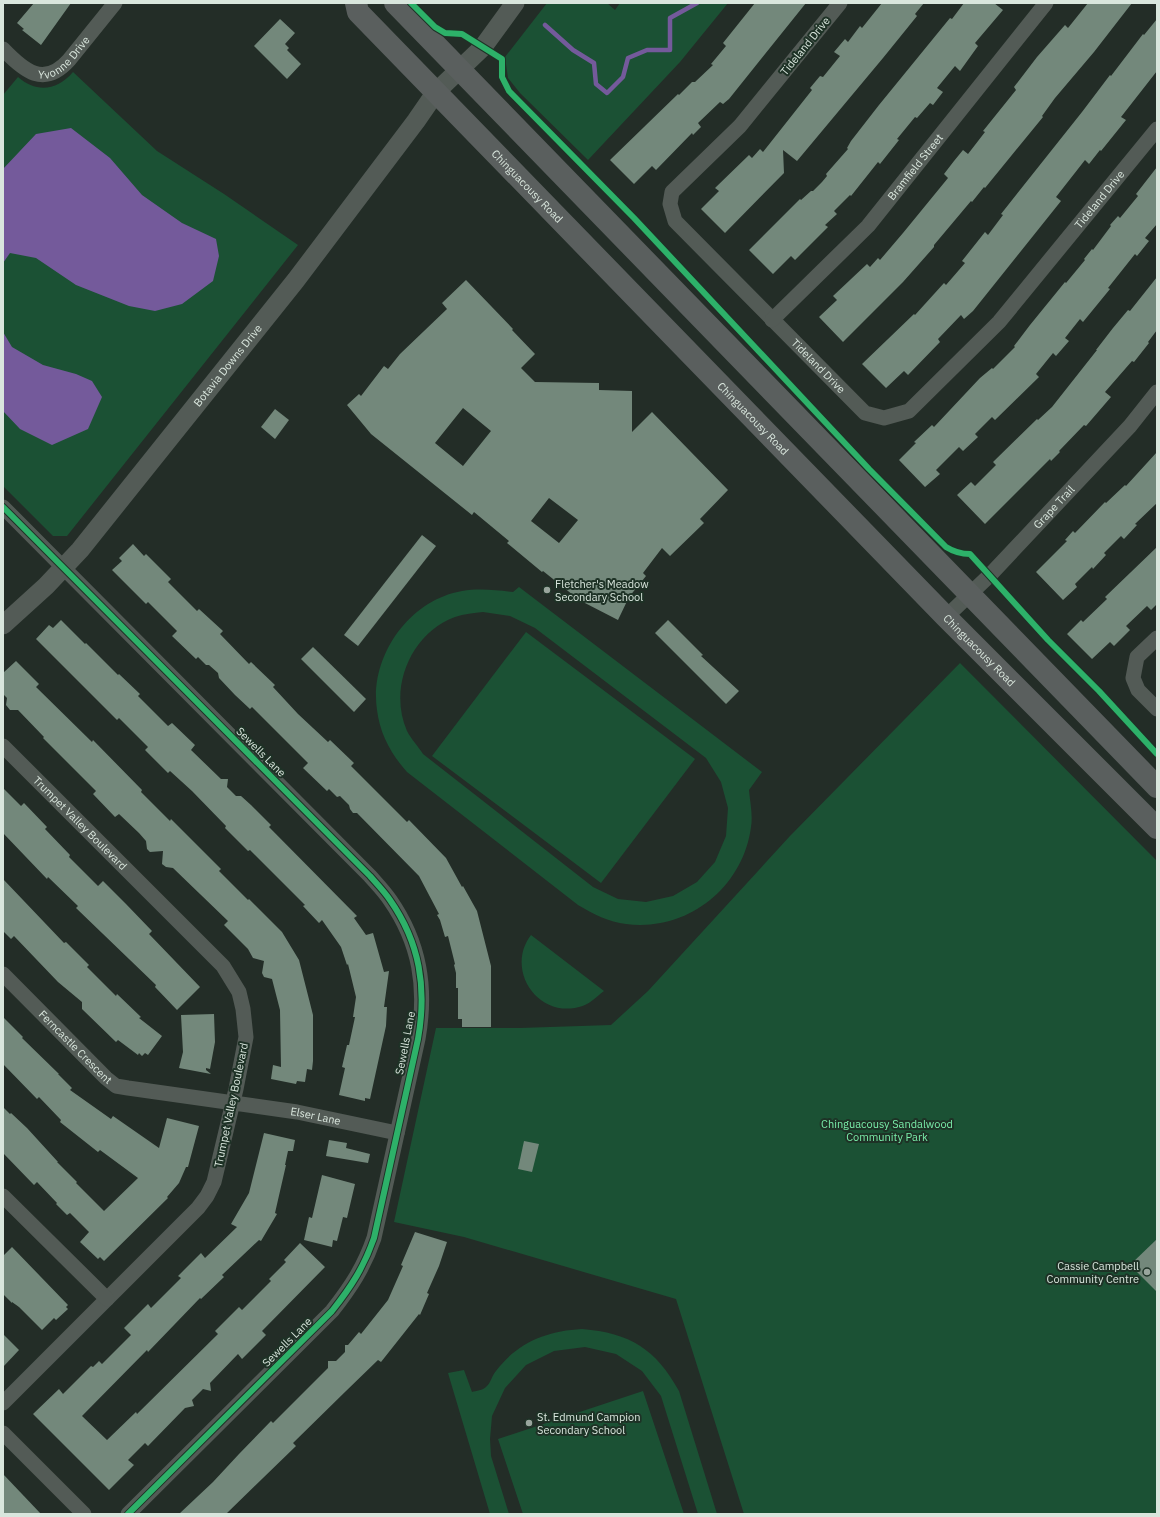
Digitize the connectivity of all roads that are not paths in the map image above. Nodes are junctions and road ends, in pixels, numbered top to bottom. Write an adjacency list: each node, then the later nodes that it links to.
1 (115, 3): 7 (street, Yvonne Drive)
2 (356, 3): 9 (main road, Chinguacousy Road)
3 (395, 3): 8 (main road)
4 (515, 3): 8 (street, Botavia Downs Drive)
5 (840, 3): 11 (street, Tideland Drive)
6 (1046, 3): 11 (street, Bramfield Street)
7 (3, 49)
8 (459, 70): 9 (street, Botavia Downs Drive); 15 (main road)
9 (436, 92): 14 (street, Botavia Downs Drive); 16 (main road, Chinguacousy Road)
10 (1157, 129): 11 (street, Tideland Drive)
11 (772, 320)
12 (1157, 392): 15 (street, Grape Trail)
13 (3, 507): 14 (street, Sewells Lane)
14 (63, 568): 17 (street, Botavia Downs Drive); 25 (street, Sewells Lane)
15 (969, 595): 16 (street, Grape Trail); 21 (main road)
16 (946, 618): 22 (main road, Chinguacousy Road)
17 (3, 625)
18 (1157, 638): 19 (street)
19 (1157, 709)
20 (3, 746): 24 (street, Trumpet Valley Boulevard)
21 (1157, 787)
22 (1157, 828)
23 (3, 974): 24 (street, Ferncastle Crescent)
24 (232, 1103): 25 (street, Elser Lane); 27 (street, Trumpet Valley Boulevard)
25 (397, 1133): 31 (street, Sewells Lane)
26 (3, 1196): 27 (street)
27 (107, 1299): 28 (street, Trumpet Valley Boulevard)
28 (3, 1403)
29 (3, 1433): 30 (street)
30 (84, 1514)
31 (128, 1514)

